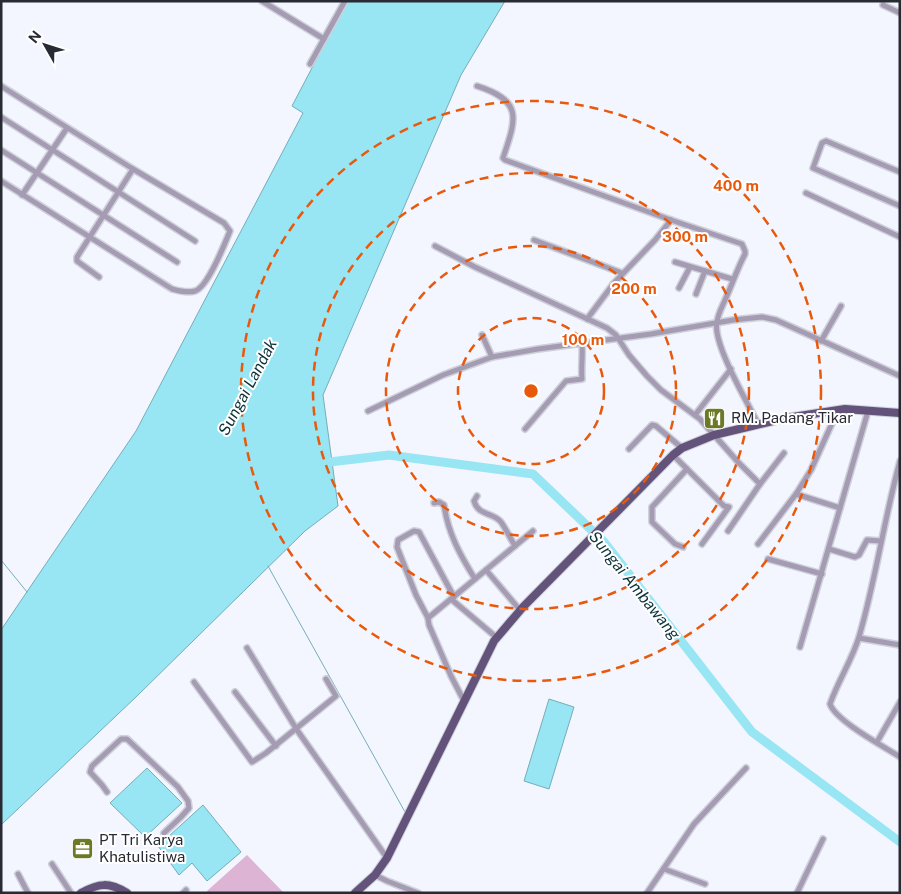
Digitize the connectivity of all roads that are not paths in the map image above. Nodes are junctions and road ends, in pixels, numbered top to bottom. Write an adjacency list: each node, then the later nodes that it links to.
1 (262, 1): 5 (street)
2 (345, 1): 5 (street)
3 (883, 5): 4 (street)
4 (900, 13)
5 (324, 39): 6 (street)
6 (310, 64)
7 (1, 86): 10 (street)
8 (477, 86): 22 (street)
9 (1, 116): 12 (street)
10 (67, 128): 12 (street); 13 (street)
11 (1, 150): 15 (street)
12 (52, 150): 15 (street); 17 (street)
13 (133, 170): 17 (street); 24 (street)
14 (900, 172): 20 (street)
15 (36, 173): 19 (street); 21 (street)
16 (1, 181): 19 (street)
17 (118, 192): 21 (street); 26 (street)
18 (806, 193): 23 (street)
19 (22, 195): 24 (street)
20 (900, 206)
21 (103, 216): 24 (street); 28 (street)
22 (670, 220): 32 (street); 34 (street)
23 (900, 236)
24 (89, 238): 33 (street)
25 (534, 240): 32 (street)
26 (195, 241)
27 (435, 246): 38 (street)
28 (177, 262)
29 (675, 262): 30 (street)
30 (690, 267): 31 (street); 35 (street)
31 (705, 271): 34 (street); 36 (street)
32 (622, 274): 38 (street)
33 (99, 277)
34 (732, 279): 39 (street)
35 (679, 288)
36 (696, 294)
37 (841, 306): 42 (street)
38 (587, 319): 41 (street)
39 (716, 323): 41 (street); 42 (street); 45 (street)
40 (482, 335): 44 (street)
41 (618, 338): 43 (street); 51 (street)
42 (821, 341): 46 (street)
43 (582, 343): 44 (street); 53 (street)
44 (492, 357): 48 (street)
45 (731, 369): 51 (street); 52 (street)
46 (900, 376)
47 (838, 410): 49 (main road); 52 (main road); 64 (street)
48 (368, 411)
49 (868, 411): 50 (main road); 67 (street)
50 (900, 413)
51 (694, 416): 54 (street)
52 (758, 424): 54 (main road)
53 (525, 429)
54 (714, 435): 55 (main road); 61 (street)
55 (682, 448): 56 (street); 58 (main road)
56 (629, 449)
57 (784, 453): 61 (street)
58 (673, 455): 60 (street); 81 (main road)
59 (900, 461): 62 (street)
60 (686, 469): 71 (street); 74 (street)
61 (760, 484): 69 (street)
62 (893, 485): 63 (street); 70 (street)
63 (900, 487)
64 (796, 494): 67 (street); 72 (street)
65 (477, 496): 73 (street)
66 (434, 503): 79 (street)
67 (840, 508): 75 (street)
68 (533, 531): 73 (street)
69 (728, 532)
70 (882, 541): 75 (street); 84 (street)
71 (702, 544)
72 (758, 544)
73 (515, 546): 77 (street)
74 (683, 548)
75 (829, 549): 78 (street)
76 (768, 559): 78 (street)
77 (486, 570): 79 (street); 81 (street)
78 (822, 574): 86 (street)
79 (474, 579): 80 (street)
80 (452, 598): 82 (street); 82 (street); 83 (street)
81 (520, 610): 83 (main road)
82 (428, 618): 91 (street)
83 (496, 637): 91 (main road)
84 (859, 638): 85 (street); 94 (street)
85 (900, 645)
86 (800, 647)
87 (247, 648): 93 (street)
88 (326, 679): 93 (street)
89 (194, 682): 95 (street)
90 (235, 692): 95 (street)
91 (464, 701): 101 (main road)
92 (900, 702): 94 (street)
93 (297, 730): 95 (street); 101 (street)
94 (877, 742): 96 (street)
95 (276, 746)
96 (900, 757)
97 (746, 768): 103 (street)
98 (107, 792): 99 (street)
99 (164, 832)
100 (823, 839): 115 (street)
101 (387, 858): 105 (main road)
102 (52, 864): 109 (street)
103 (664, 869): 106 (street); 107 (street)
104 (18, 874): 108 (street)
105 (375, 875): 112 (main road); 113 (street)
106 (705, 884)
107 (648, 892): 114 (street)
108 (28, 893)
109 (71, 893)
110 (81, 893): 111 (main road)
111 (127, 893)
112 (355, 893)
113 (418, 893)
114 (656, 893)
115 (797, 893)

